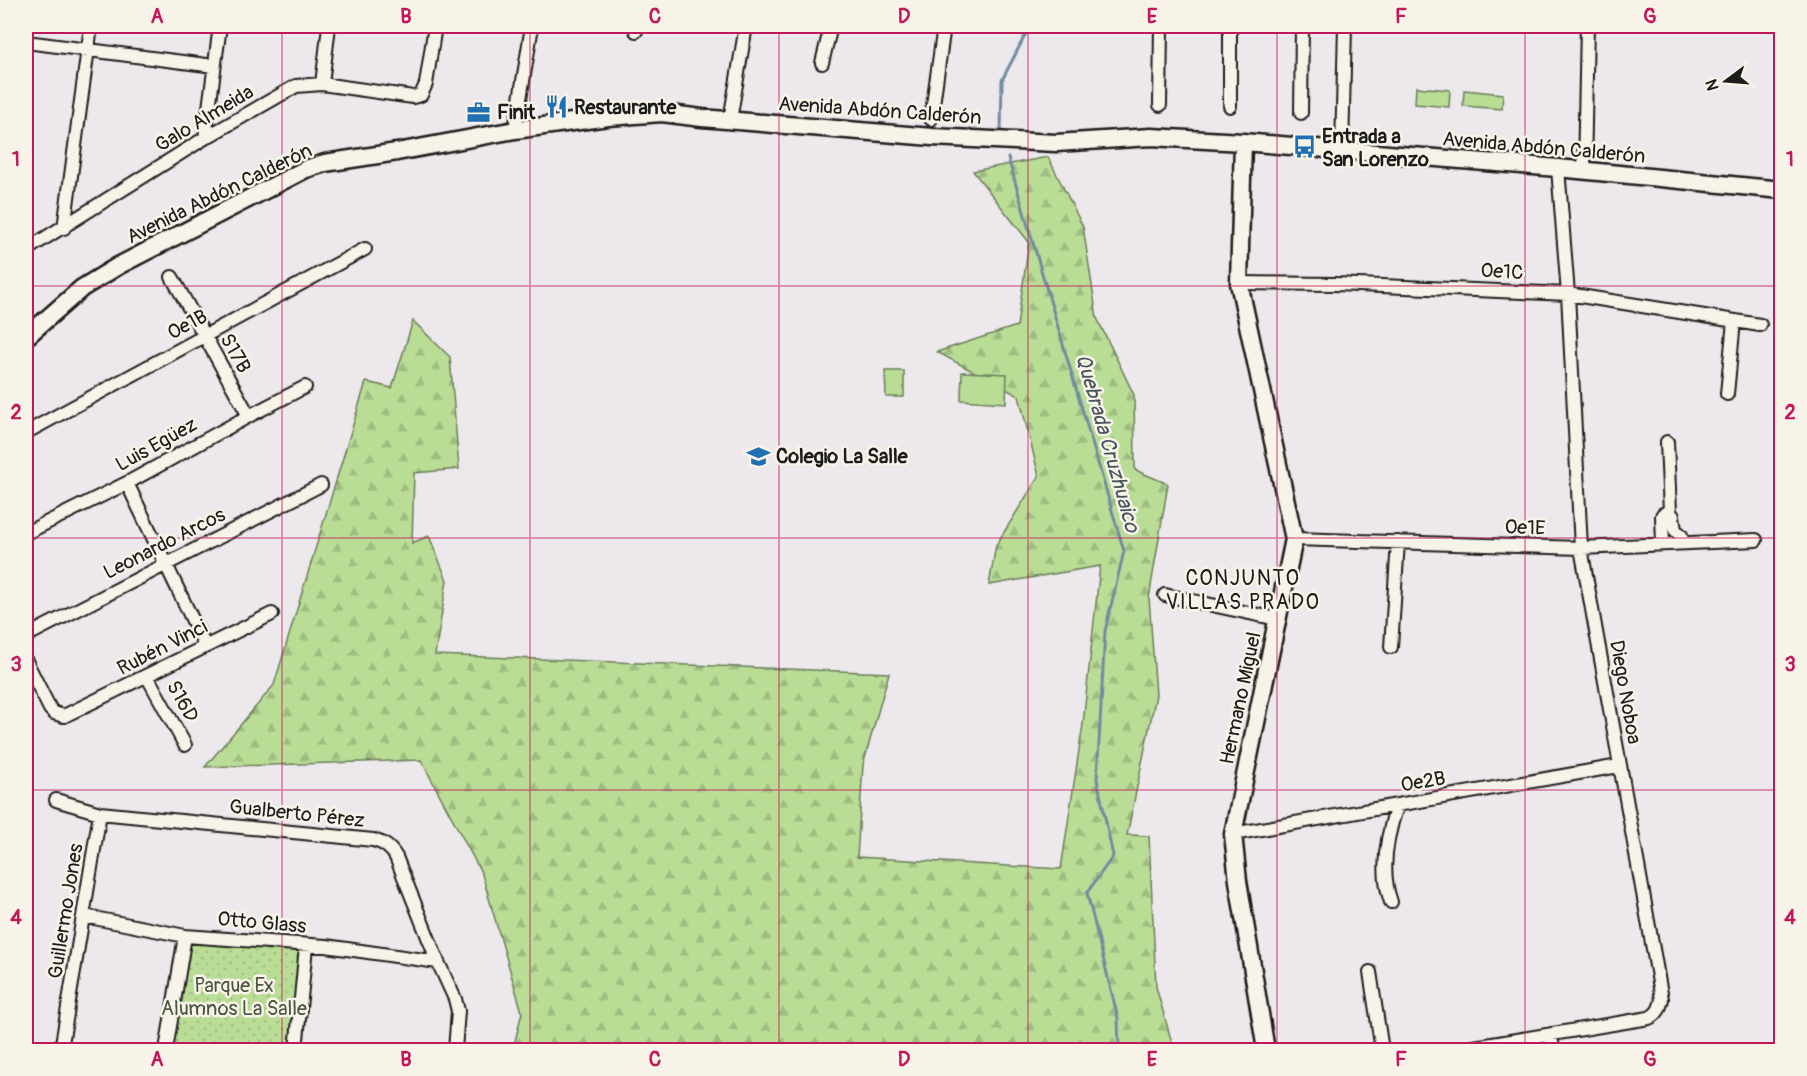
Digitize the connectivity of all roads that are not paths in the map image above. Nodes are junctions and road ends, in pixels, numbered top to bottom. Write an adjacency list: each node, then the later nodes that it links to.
1 (91, 26): 15 (street)
2 (220, 26): 17 (street)
3 (329, 26): 18 (street)
4 (435, 26): 18 (street, Galo Almeida)
5 (532, 26): 24 (street)
6 (746, 26): 23 (street)
7 (831, 26): 16 (street)
8 (944, 26): 22 (street)
9 (1161, 26): 19 (street)
10 (1230, 26): 20 (street)
11 (1302, 26): 21 (street)
12 (1345, 26): 27 (street)
13 (1587, 26): 29 (street)
14 (26, 42): 15 (street)
15 (88, 51): 17 (street); 31 (street)
16 (822, 63)
17 (214, 66): 25 (street)
18 (322, 84): 25 (street, Galo Almeida)
19 (1160, 105)
20 (1230, 106)
21 (1301, 113)
22 (931, 119)
23 (730, 120): 24 (street, Avenida Abdón Calderón); 26 (street, Avenida Abdón Calderón)
24 (515, 130): 40 (street, Avenida Abdón Calderón)
25 (205, 138): 31 (street, Galo Almeida)
26 (1243, 142): 27 (street, Avenida Abdón Calderón); 35 (street, Hermano Miguel)
27 (1342, 150): 28 (street, Avenida Abdón Calderón)
28 (1558, 168): 29 (street, Avenida Abdón Calderón); 36 (street, Diego Noboa)
29 (1584, 171): 30 (street, Avenida Abdón Calderón)
30 (1782, 190)
31 (64, 228): 33 (street, Galo Almeida)
32 (365, 249): 39 (street, Oe1B)
33 (26, 250)
34 (172, 276): 39 (street, S17B)
35 (1239, 283): 36 (street, Oe1C); 51 (street, Hermano Miguel)
36 (1568, 294): 37 (street, Oe1C); 56 (street, Diego Noboa)
37 (1734, 321): 38 (street, Oe1C); 42 (street)
38 (1760, 325)
39 (205, 336): 43 (street, S17B); 44 (street, Oe1B)
40 (26, 337)
41 (305, 387): 43 (street, Luis Egüez)
42 (1727, 394)
43 (249, 416): 47 (street, Luis Egüez)
44 (26, 430): 46 (street)
45 (1667, 442): 49 (street)
46 (26, 445)
47 (127, 483): 50 (street, Luis Egüez); 57 (street)
48 (321, 485): 57 (street, Leonardo Arcos)
49 (1670, 512): 54 (street); 55 (street)
50 (26, 533)
51 (1294, 539): 53 (street, Oe1E); 60 (street, Hermano Miguel)
52 (1756, 540): 54 (street, Oe1E)
53 (1398, 542): 56 (street, Oe1E); 63 (street)
54 (1682, 543): 55 (street, Oe1E)
55 (1663, 544): 56 (street, Oe1E)
56 (1581, 548): 67 (street, Diego Noboa)
57 (166, 563): 61 (street, Leonardo Arcos); 62 (street)
58 (1165, 595): 60 (street)
59 (272, 614): 62 (street, Rubén Vinci)
60 (1277, 619): 71 (street, Hermano Miguel)
61 (26, 636)
62 (205, 646): 65 (street, Rubén Vinci)
63 (1391, 647)
64 (26, 661): 65 (street, Rubén Vinci)
65 (147, 676): 66 (street, S16D)
66 (185, 745)
67 (1619, 766): 69 (street, Oe2B); 78 (street, Diego Noboa)
68 (56, 800): 70 (street, Gualberto Pérez)
69 (1397, 806): 71 (street, Oe2B); 72 (street)
70 (100, 813): 73 (street, Guillermo Jones); 76 (street, Gualberto Pérez)
71 (1233, 834): 84 (street, Hermano Miguel)
72 (1390, 902)
73 (84, 916): 74 (street, Otto Glass); 80 (street, Guillermo Jones)
74 (185, 936): 75 (street, Otto Glass); 81 (street)
75 (306, 946): 76 (street, Otto Glass); 79 (street)
76 (438, 962): 83 (street, Gualberto Pérez)
77 (1370, 972): 85 (street)
78 (1551, 1034): 86 (street, Diego Noboa); 87 (street)
79 (296, 1049): 82 (street)
80 (61, 1050)
81 (166, 1050)
82 (322, 1050)
83 (455, 1050)
84 (1266, 1050)
85 (1382, 1050)
86 (1456, 1050)
87 (1553, 1050)

